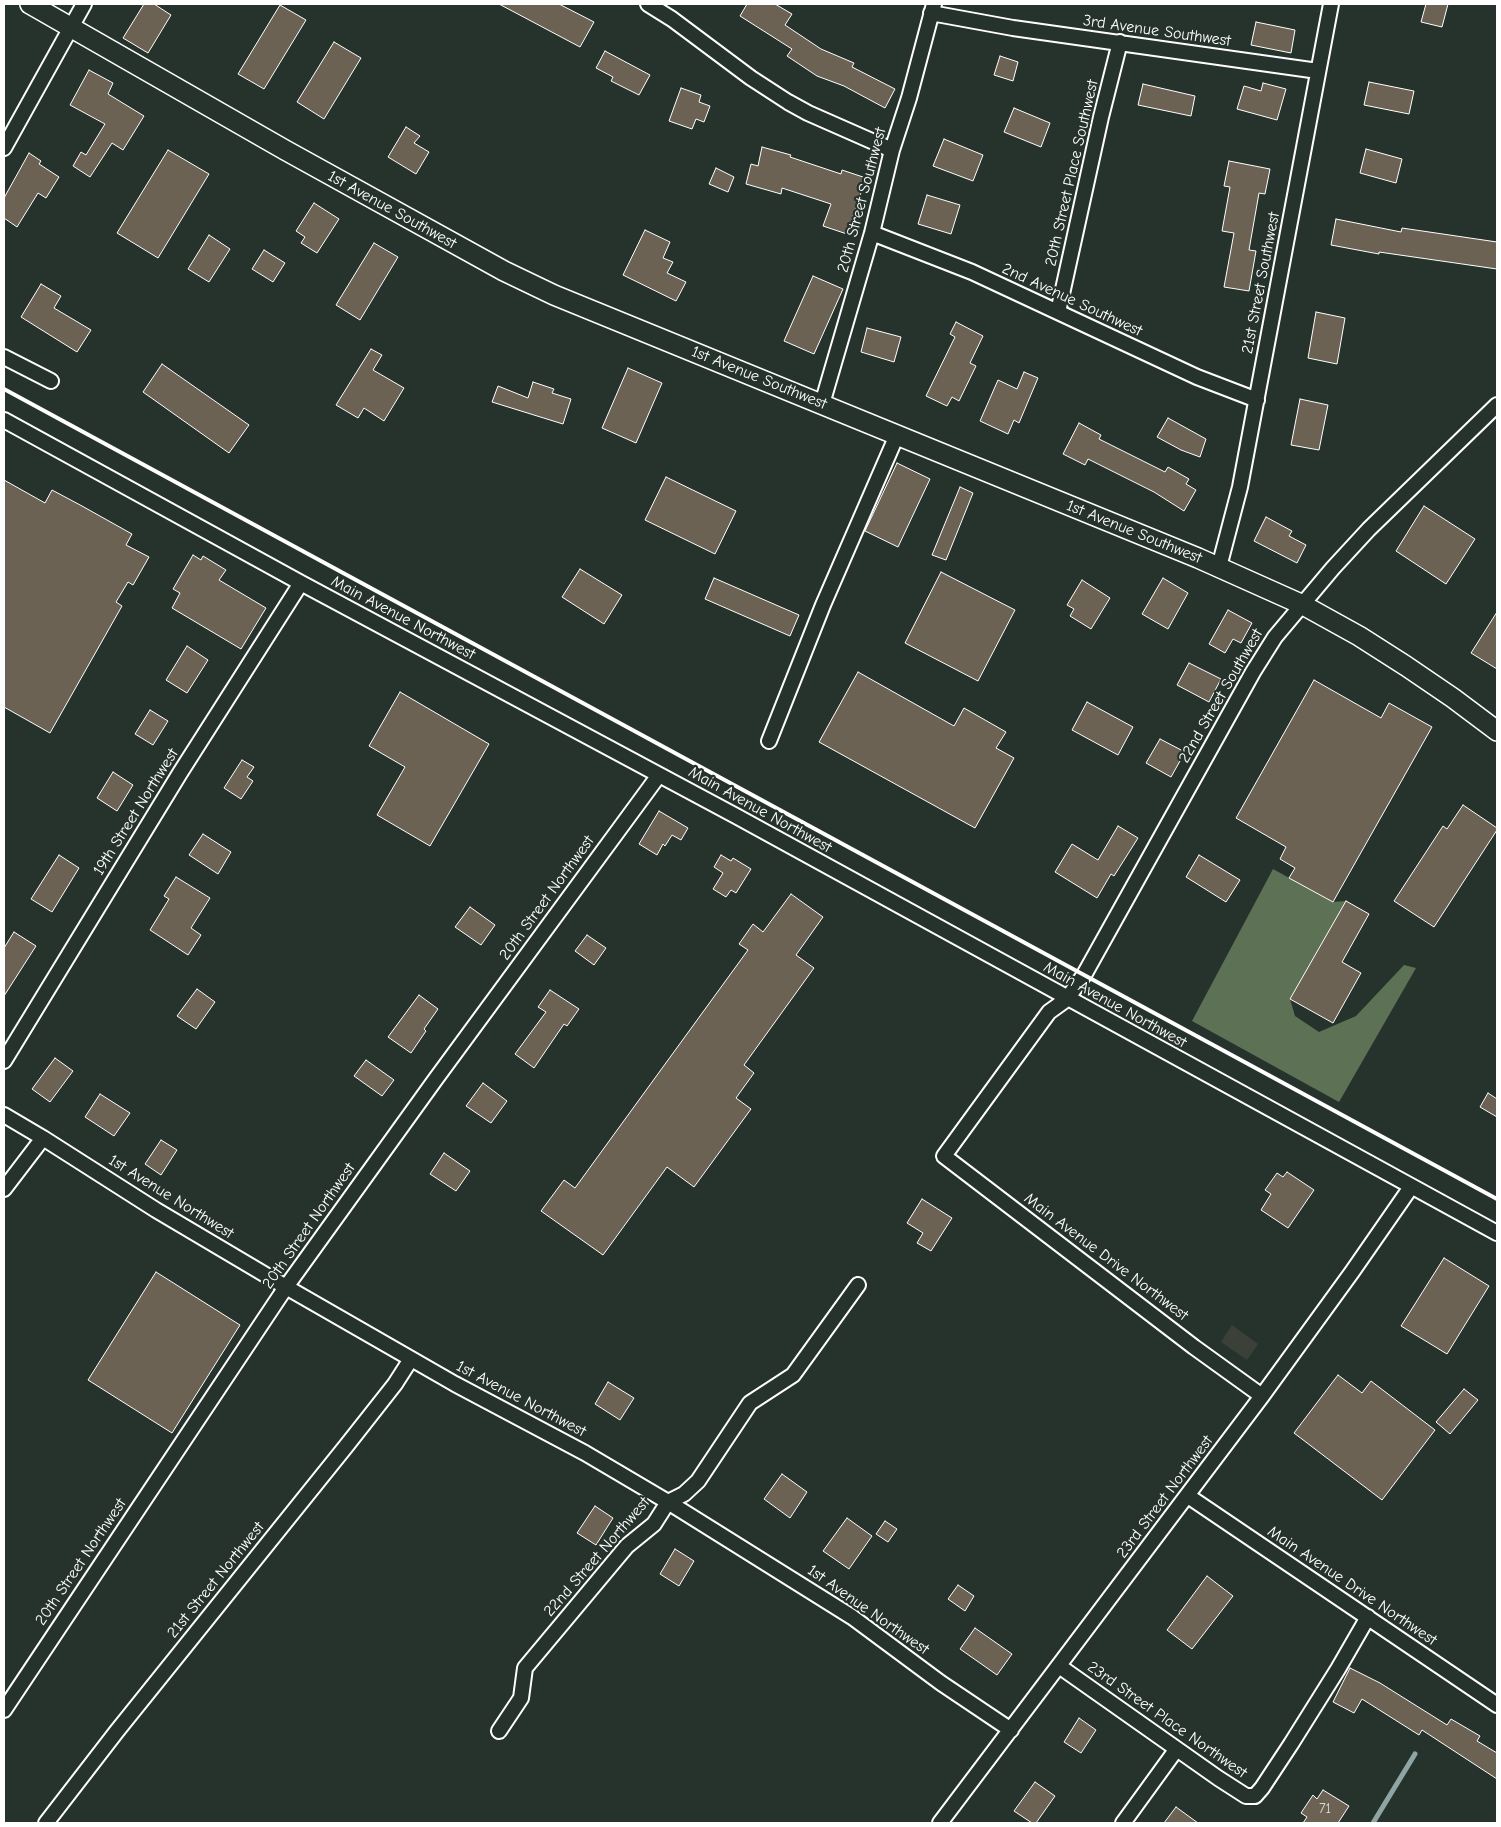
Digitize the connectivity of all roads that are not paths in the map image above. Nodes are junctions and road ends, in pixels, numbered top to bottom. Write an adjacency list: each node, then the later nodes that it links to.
1 (30, 4): 6 (main road, 1st Avenue Southwest)
2 (84, 4): 6 (street)
3 (648, 4): 10 (street)
4 (1331, 4): 8 (street, 21st Street Southwest)
5 (932, 8): 7 (street, 3rd Avenue Southwest); 10 (street, 20th Street Southwest)
6 (71, 27): 9 (street); 16 (main road, 1st Avenue Southwest)
7 (1120, 42): 8 (street, 3rd Avenue Southwest); 12 (street, 20th Street Place Southwest)
8 (1318, 71): 15 (street, 21st Street Southwest)
9 (4, 148)
10 (892, 150): 11 (street, 20th Street Southwest)
11 (872, 233): 12 (street, 2nd Avenue Southwest); 16 (street, 20th Street Southwest)
12 (1058, 312): 15 (street, 2nd Avenue Southwest)
13 (4, 357): 14 (street)
14 (51, 381)
15 (1257, 400): 20 (street, 21st Street Southwest)
16 (822, 404): 19 (main road, 1st Avenue Southwest)
17 (1497, 405): 22 (street, 22nd Street Southwest)
18 (4, 420): 21 (street, Main Avenue Northwest)
19 (897, 435): 20 (main road, 1st Avenue Southwest); 24 (street)
20 (1219, 567): 22 (main road, 1st Avenue Southwest)
21 (301, 583): 25 (street, Main Avenue Northwest); 27 (street, 19th Street Northwest)
22 (1303, 605): 23 (main road, 1st Avenue Southwest); 26 (street, 22nd Street Southwest)
23 (1497, 731)
24 (769, 741)
25 (659, 775): 26 (street, Main Avenue Northwest); 34 (street, 20th Street Northwest)
26 (1067, 998): 30 (street, Main Avenue Northwest); 36 (street, Main Avenue Drive Northwest)
27 (4, 1061)
28 (4, 1115): 29 (street, 1st Avenue Northwest)
29 (43, 1138): 31 (street); 34 (street, 1st Avenue Northwest)
30 (1411, 1187): 32 (street, Main Avenue Northwest); 36 (street, 23rd Street Northwest)
31 (4, 1189)
32 (1497, 1233)
33 (858, 1286): 38 (street, 22nd Street Northwest)
34 (286, 1287): 35 (street, 1st Avenue Northwest); 42 (street, 20th Street Northwest)
35 (411, 1359): 38 (street, 1st Avenue Northwest); 46 (street, 21st Street Northwest)
36 (1262, 1396): 37 (street, 23rd Street Northwest)
37 (1188, 1496): 39 (street, Main Avenue Drive Northwest); 40 (street, 23rd Street Northwest)
38 (668, 1502): 43 (street, 1st Avenue Northwest); 44 (street, 22nd Street Northwest)
39 (1368, 1617): 41 (street, Main Avenue Drive Northwest); 45 (street, 23rd Street Place Northwest)
40 (1059, 1666): 43 (street, 23rd Street Northwest); 45 (street, 23rd Street Place Northwest)
41 (1497, 1705)
42 (4, 1710)
43 (1010, 1730): 47 (street, 23rd Street Northwest)
44 (500, 1731)
45 (1176, 1750): 48 (street)
46 (46, 1823)
47 (940, 1823)
48 (1123, 1823)

